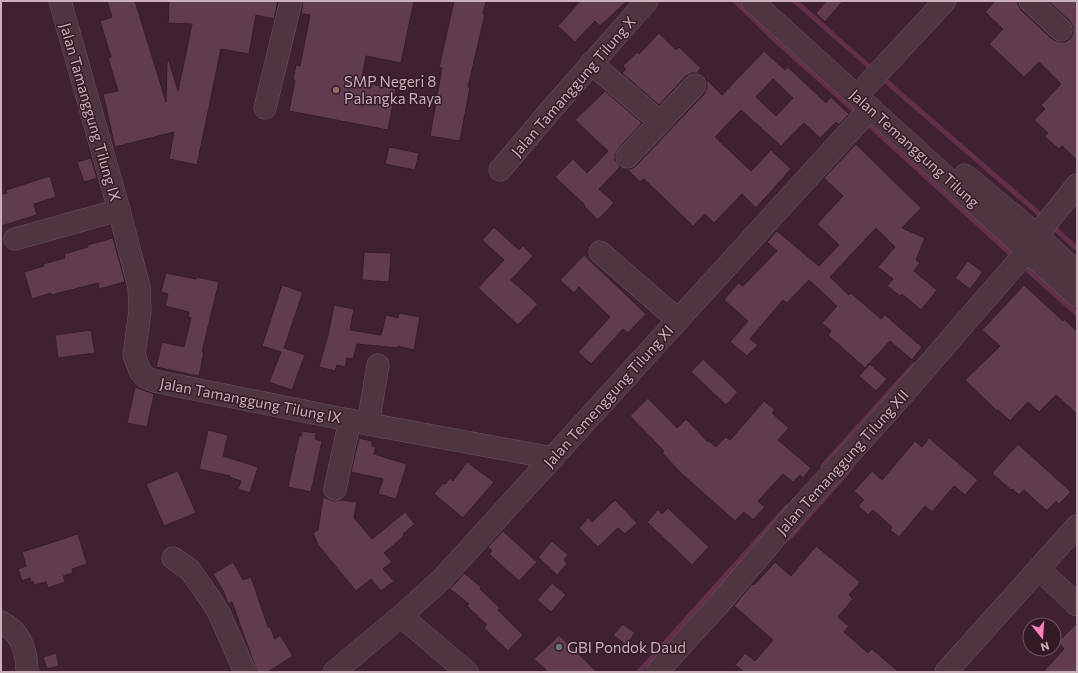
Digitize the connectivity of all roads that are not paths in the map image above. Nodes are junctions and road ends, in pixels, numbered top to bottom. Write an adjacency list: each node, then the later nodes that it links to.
1 (60, 1): 18 (street, Jalan Tamanggung Tilung IX)
2 (291, 1): 12 (street)
3 (647, 1): 9 (street, Jalan Tamanggung Tilung X)
4 (752, 1): 13 (street, Jalan Temanggung Tilung)
5 (772, 1): 11 (street)
6 (944, 1): 11 (street)
7 (1030, 1): 8 (street)
8 (1061, 30)
9 (591, 63): 14 (street); 16 (street, Jalan Tamanggung Tilung X)
10 (695, 85): 14 (street)
11 (866, 86): 20 (street)
12 (265, 108)
13 (871, 108): 20 (street, Jalan Temanggung Tilung); 24 (street, Jalan Temenggung Tilung XI)
14 (660, 122): 15 (street)
15 (627, 157)
16 (500, 170)
17 (1077, 185): 20 (street, Jalan Temanggung Tilung XII)
18 (119, 210): 19 (street); 26 (street, Jalan Tamanggung Tilung IX)
19 (15, 239)
20 (1032, 243): 22 (street); 23 (street, Jalan Temanggung Tilung); 39 (street, Jalan Temanggung Tilung XII)
21 (600, 252): 24 (street)
22 (1077, 273)
23 (1077, 296)
24 (678, 320): 27 (street, Jalan Temenggung Tilung XI)
25 (378, 365): 26 (street)
26 (359, 422): 27 (street, Jalan Tamanggung Tilung IX); 28 (street)
27 (552, 458): 33 (street, Jalan Temenggung Tilung XI)
28 (335, 489)
29 (1077, 526): 31 (street)
30 (173, 558): 36 (street)
31 (1038, 569): 32 (street); 40 (street)
32 (1077, 604)
33 (401, 616): 37 (street, Jalan Temenggung Tilung XI); 38 (street)
34 (1, 622): 35 (street)
35 (27, 672)
36 (245, 672)
37 (334, 672)
38 (467, 672)
39 (657, 672)
40 (946, 672)

